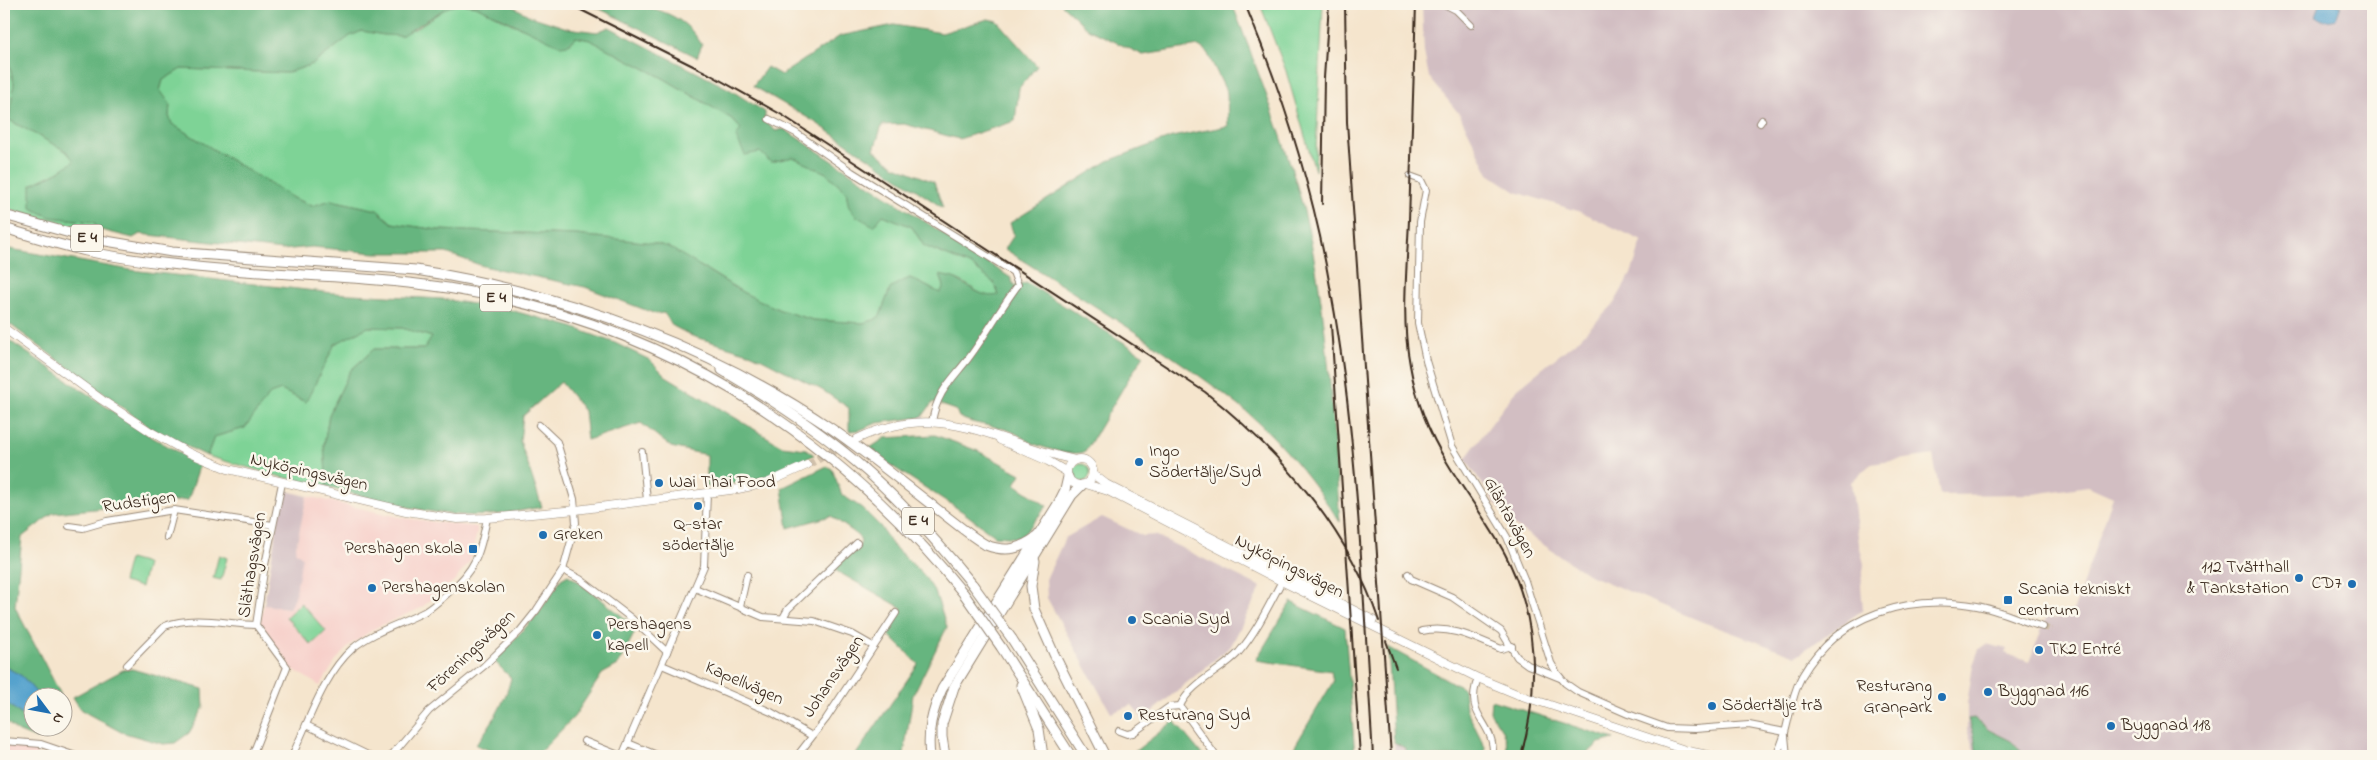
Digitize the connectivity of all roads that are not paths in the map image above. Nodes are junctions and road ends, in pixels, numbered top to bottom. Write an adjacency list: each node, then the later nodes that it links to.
1 (1444, 4): 2 (street)
2 (1471, 25)
3 (769, 119): 9 (street)
4 (1410, 176): 49 (street, Gläntavägen)
5 (4, 215): 8 (highway, E 4)
6 (4, 228): 45 (highway, E 4, bridge)
7 (4, 328): 18 (main road, Nyköpingsvägen)
8 (673, 344): 27 (highway); 70 (highway, E 4, bridge)
9 (932, 422): 11 (main road); 12 (main road)
10 (539, 425): 23 (street, Föreningsvägen)
11 (976, 429): 14 (main road); 16 (main road)
12 (857, 439)
13 (642, 452): 21 (street)
14 (1075, 460): 16 (main road); 17 (main road)
15 (807, 465): 20 (main road, Nyköpingsvägen)
16 (1068, 474): 19 (main road); 27 (highway)
17 (1093, 474): 19 (main road); 34 (main road, Nyköpingsvägen)
18 (282, 483): 24 (main road, Nyköpingsvägen); 25 (street, Släthagsvägen)
19 (1084, 485): 30 (highway); 34 (main road, Nyköpingsvägen)
20 (707, 494): 21 (main road, Nyköpingsvägen); 35 (street)
21 (647, 500): 23 (main road, Nyköpingsvägen)
22 (174, 510): 25 (street, Rudstigen); 26 (street, Rudstigen); 28 (street)
23 (576, 510): 24 (main road, Nyköpingsvägen); 31 (street, Föreningsvägen)
24 (487, 518): 51 (street)
25 (273, 525): 39 (street, Släthagsvägen)
26 (69, 526)
27 (1038, 536): 66 (highway)
28 (167, 537)
29 (857, 543): 38 (street)
30 (1040, 549): 67 (highway); 71 (highway)
31 (563, 570): 44 (street); 62 (street, Föreningsvägen)
32 (1408, 574): 43 (street)
33 (748, 575): 36 (street)
34 (1283, 578): 48 (main road, Nyköpingsvägen); 50 (street)
35 (695, 588): 36 (street); 44 (street)
36 (740, 606): 38 (street)
37 (896, 613): 42 (street, Johansvägen)
38 (783, 618): 42 (street)
39 (256, 625): 46 (street); 59 (street, Släthagsvägen)
40 (2042, 627): 53 (street)
41 (1422, 631): 43 (street)
42 (873, 646): 54 (street, Johansvägen)
43 (1512, 646): 49 (street)
44 (667, 652): 47 (street)
45 (1011, 662): 68 (highway); 69 (highway, E 4)
46 (127, 665)
47 (662, 665): 54 (street, Kapellvägen); 57 (street)
48 (1478, 678): 73 (street); 74 (main road, Nyköpingsvägen, bridge)
49 (1560, 678): 53 (street, Gläntavägen)
50 (1180, 706): 52 (street); 72 (street)
51 (306, 725): 60 (street); 61 (street)
52 (1119, 731)
53 (1785, 732): 76 (street); 77 (street)
54 (812, 736): 65 (street, Johansvägen)
55 (584, 741): 63 (street)
56 (4, 742): 58 (street)
57 (628, 743): 63 (street); 64 (street)
58 (76, 756)
59 (252, 756)
60 (292, 756)
61 (370, 756)
62 (391, 756)
63 (622, 756)
64 (659, 756)
65 (797, 756)
66 (930, 756)
67 (945, 756)
68 (1043, 756)
69 (1071, 756)
70 (1086, 756)
71 (1105, 756)
72 (1216, 756)
73 (1493, 756)
74 (1713, 756)
75 (1764, 756): 76 (main road)
76 (1778, 756)
77 (1787, 756)

